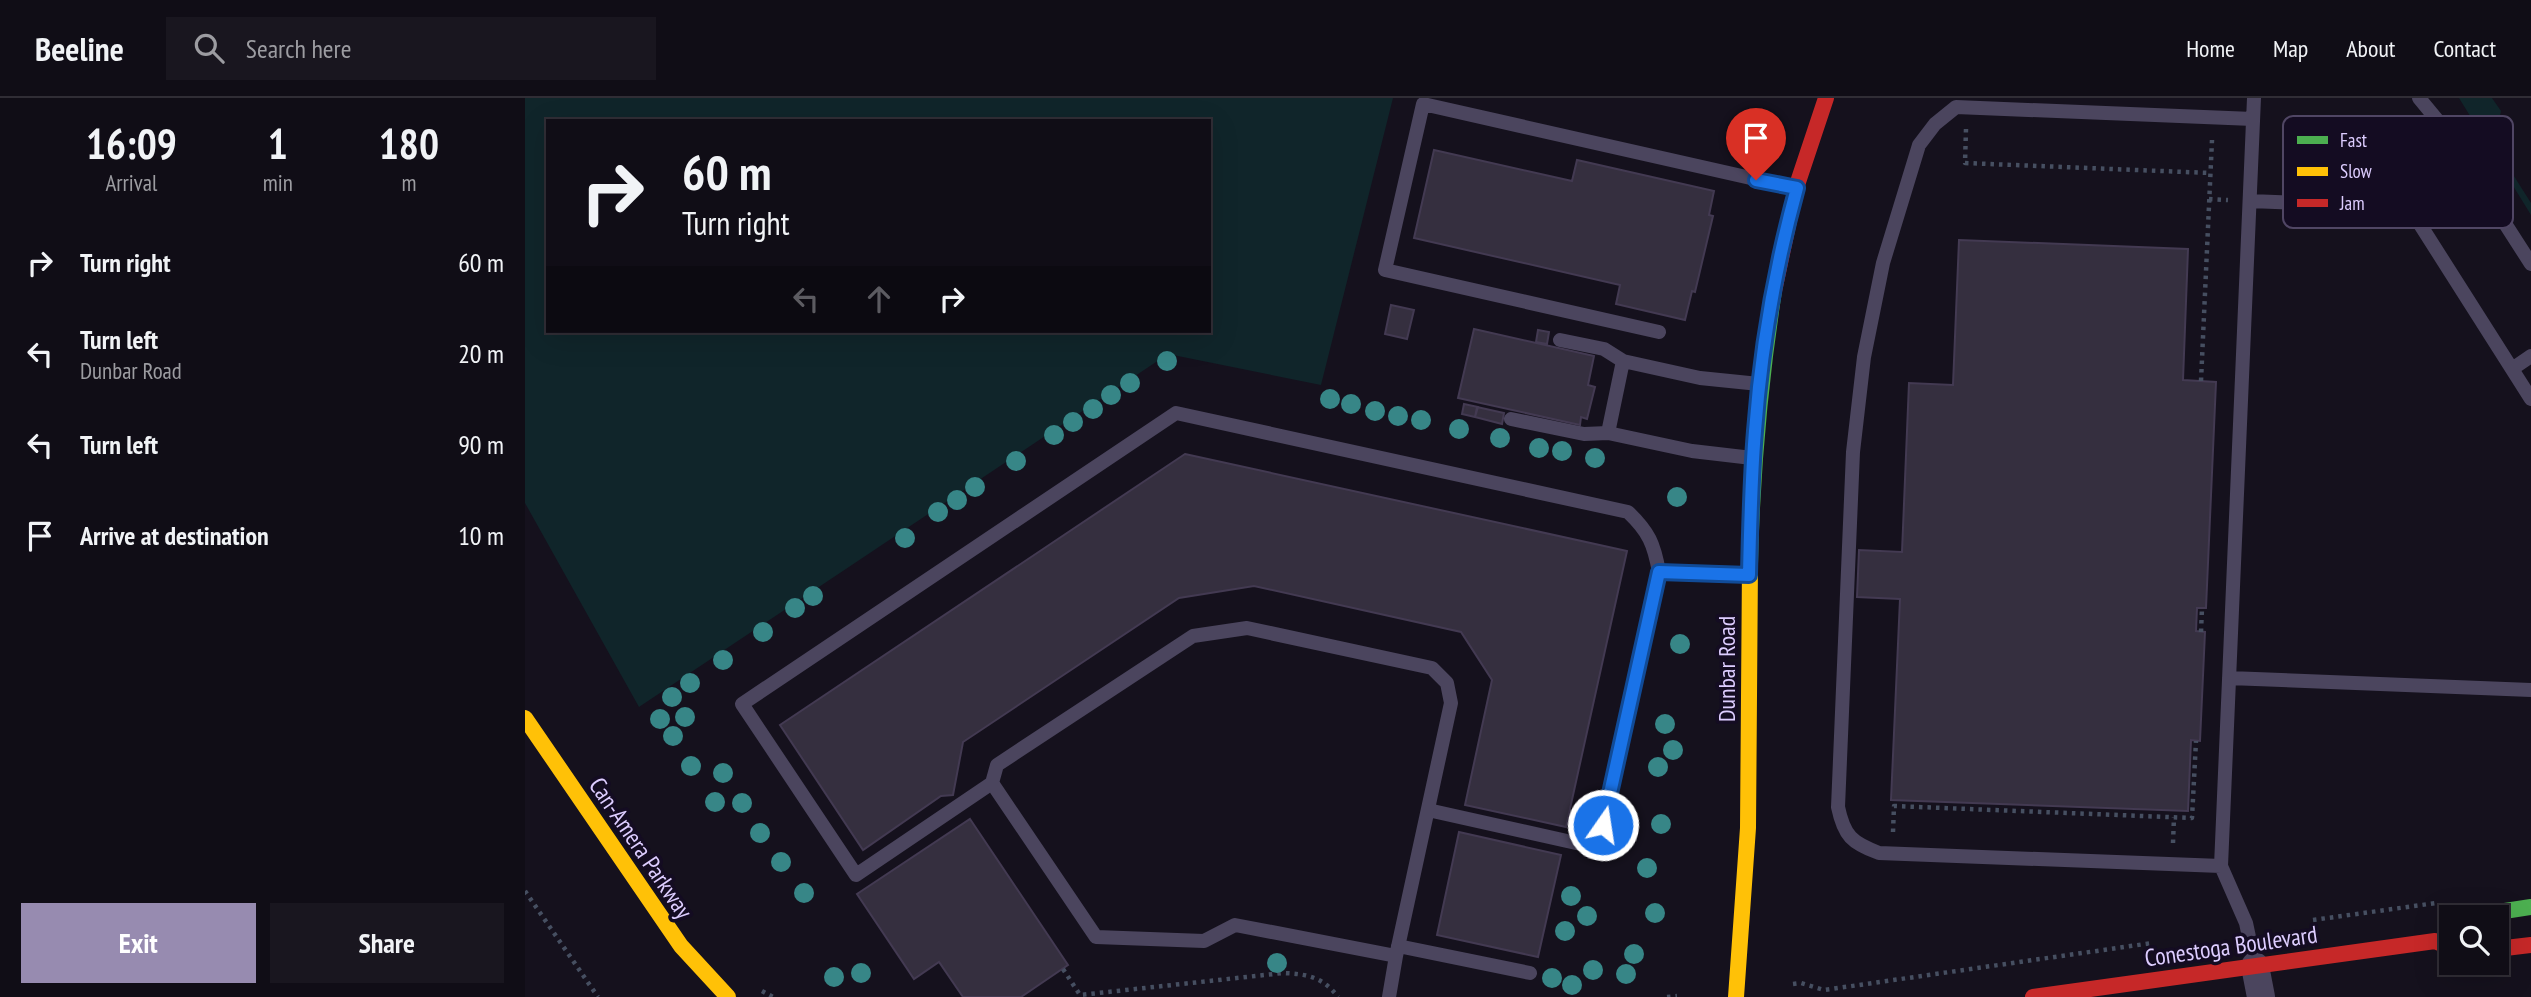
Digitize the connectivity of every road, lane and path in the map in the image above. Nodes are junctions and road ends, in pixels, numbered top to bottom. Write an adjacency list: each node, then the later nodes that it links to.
1 (1826, 98): 9 (street, Dunbar Road)
2 (2254, 98): 6 (lane)
3 (2419, 98): 5 (lane)
4 (1967, 107): 6 (lane); 8 (path); 37 (lane)
5 (2434, 116)
6 (2253, 119): 10 (lane)
7 (2212, 135): 8 (path)
8 (2210, 173): 20 (path)
9 (1797, 188): 15 (lane); 21 (street, Dunbar Road)
10 (2250, 201): 11 (lane); 30 (lane)
11 (2283, 202)
12 (2422, 228): 19 (lane)
13 (2508, 228): 14 (lane)
14 (2531, 264)
15 (1659, 332)
16 (1560, 340): 18 (lane)
17 (2531, 356): 19 (lane)
18 (1623, 361): 21 (lane); 24 (lane)
19 (2512, 369): 22 (lane)
20 (2201, 381)
21 (1760, 384): 25 (street, Dunbar Road)
22 (2531, 399)
23 (1511, 419): 24 (lane)
24 (1608, 433): 25 (lane)
25 (1753, 458): 27 (street, Dunbar Road)
26 (1659, 572): 27 (lane); 34 (lane); 35 (lane)
27 (1749, 575): 58 (street, Dunbar Road)
28 (2202, 608): 29 (path)
29 (2201, 632)
30 (2229, 678): 31 (lane); 37 (lane)
31 (2531, 690)
32 (525, 718): 54 (street, Can-Amera Parkway)
33 (2196, 741): 36 (path)
34 (992, 783): 35 (lane); 47 (lane)
35 (1428, 810): 47 (lane)
36 (1893, 834)
37 (2221, 866): 48 (lane)
38 (525, 891): 53 (path)
39 (2531, 907): 40 (street)
40 (2509, 910)
41 (2439, 937): 42 (street)
42 (2435, 940): 44 (street); 48 (street, Conestoga Boulevard)
43 (2158, 942): 51 (path)
44 (2439, 942)
45 (2531, 945): 46 (street)
46 (2509, 948)
47 (1397, 951): 50 (lane); 56 (lane)
48 (2255, 966): 59 (street, Conestoga Boulevard); 60 (street)
49 (1063, 969): 55 (path)
50 (1530, 973)
51 (1793, 985)
52 (1677, 996): 57 (path)
53 (598, 997)
54 (728, 997)
55 (1338, 997)
56 (1389, 997)
57 (1667, 997)
58 (1736, 997)
59 (2033, 997)
60 (2261, 997)

